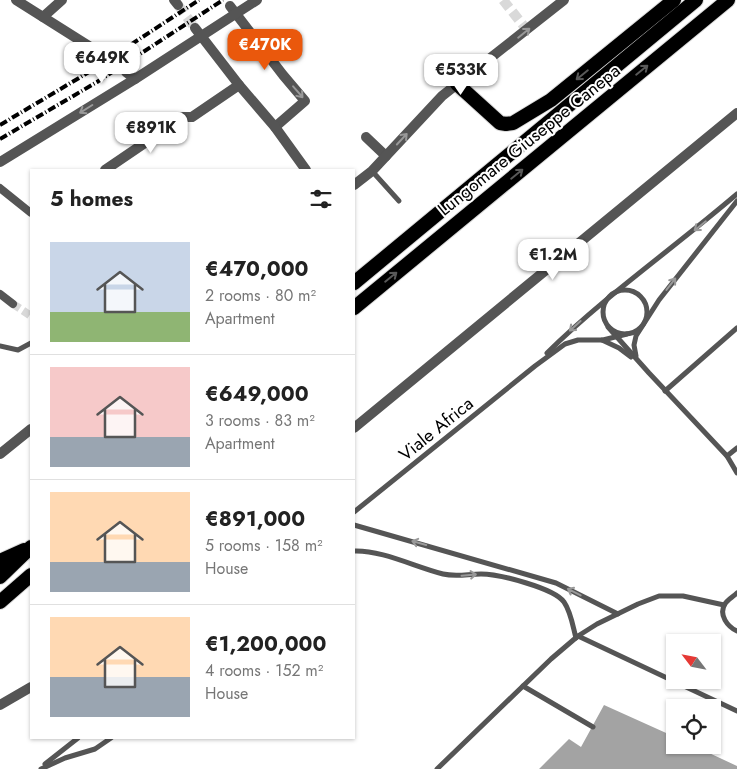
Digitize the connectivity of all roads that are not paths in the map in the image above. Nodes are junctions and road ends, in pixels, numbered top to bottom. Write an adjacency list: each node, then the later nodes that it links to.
1 (16, 0): 9 (street)
2 (62, 0): 9 (street)
3 (257, 0): 8 (street)
4 (564, 0): 14 (street, one-way to 4)
5 (674, 0): 14 (highway, one-way to 14)
6 (696, 0): 30 (highway, Lungomare Giuseppe Canepa)
7 (728, 0): 34 (highway, Lungomare Giuseppe Canepa, one-way to 7)
8 (233, 9): 10 (street); 17 (street, one-way to 17)
9 (43, 17): 11 (street)
10 (198, 32): 13 (street); 15 (street)
11 (100, 53)
12 (126, 72): 13 (street)
13 (134, 79): 20 (street, one-way to 20)
14 (457, 84): 19 (street, one-way to 14)
15 (239, 85): 17 (street); 21 (street)
16 (737, 114): 47 (street)
17 (275, 127): 22 (street)
18 (366, 137): 19 (street)
19 (386, 156): 23 (street)
20 (1, 160)
21 (105, 169)
22 (305, 169)
23 (372, 171): 24 (street); 27 (lane)
24 (355, 184)
25 (0, 188): 29 (street)
26 (737, 194): 32 (lane, Viale Africa, one-way to 32)
27 (399, 201)
28 (737, 201): 35 (lane, Viale Africa, one-way to 28)
29 (30, 212)
30 (355, 282)
31 (0, 294): 33 (street)
32 (612, 294): 35 (lane); 36 (lane); 44 (lane, Viale Africa, one-way to 44)
33 (13, 304)
34 (355, 307)
35 (643, 324): 38 (lane, Viale Africa); 43 (lane)
36 (608, 326): 38 (lane); 39 (lane)
37 (737, 328): 46 (lane)
38 (627, 334): 39 (lane, Viale Africa)
39 (617, 337): 40 (lane, Viale Africa); 43 (lane)
40 (601, 340): 44 (lane, Viale Africa); 45 (lane, Viale Africa)
41 (30, 344): 42 (lane)
42 (0, 346)
43 (636, 359): 45 (lane)
44 (534, 366): 53 (lane, Viale Africa)
45 (642, 366): 46 (lane)
46 (665, 391): 51 (lane)
47 (355, 427)
48 (30, 430): 50 (street)
49 (737, 448): 51 (lane)
50 (0, 454)
51 (727, 456): 52 (lane)
52 (737, 473)
53 (355, 511)
54 (355, 525): 64 (lane, one-way to 54)
55 (30, 546): 58 (highway)
56 (30, 547): 60 (highway)
57 (355, 551): 66 (lane, one-way to 66)
58 (0, 561)
59 (30, 576): 62 (highway)
60 (0, 577)
61 (737, 593): 63 (lane)
62 (0, 602)
63 (724, 605): 64 (lane); 65 (lane)
64 (618, 614): 66 (lane)
65 (737, 632)
66 (577, 637): 67 (lane); 70 (lane)
67 (523, 686): 71 (lane); 75 (lane)
68 (30, 688): 69 (street)
69 (0, 705)
70 (737, 711)
71 (593, 727)
72 (77, 739): 74 (lane)
73 (109, 739): 74 (lane)
74 (40, 769)
75 (437, 769)

